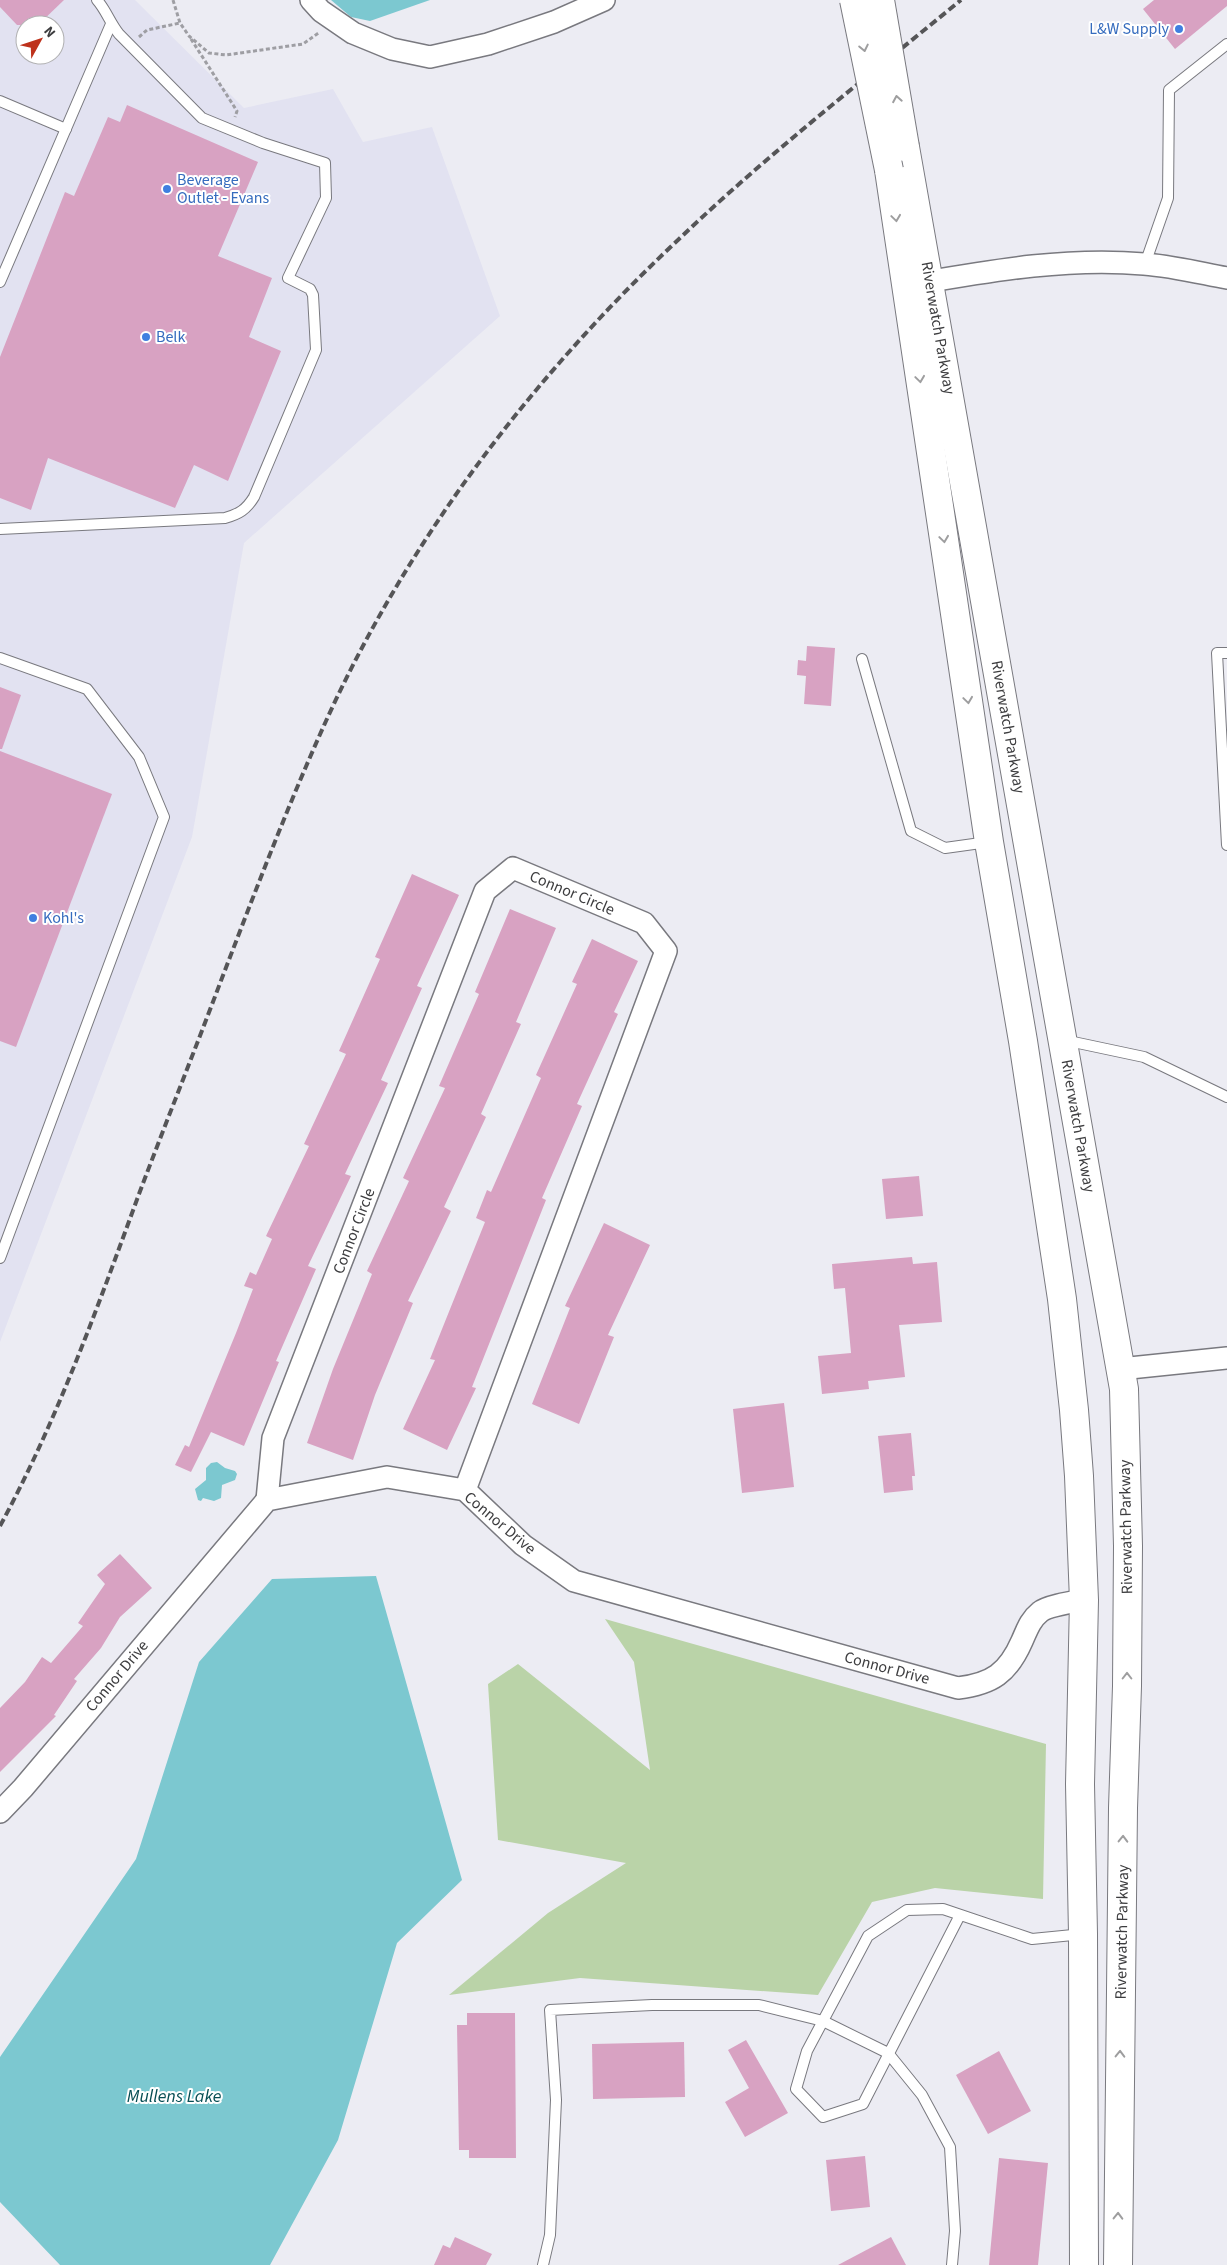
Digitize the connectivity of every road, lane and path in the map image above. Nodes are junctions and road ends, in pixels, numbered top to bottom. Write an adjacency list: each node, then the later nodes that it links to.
1 (96, 0): 9 (lane)
2 (173, 0): 8 (path)
3 (311, 0): 7 (street)
4 (604, 0): 7 (street)
5 (854, 0): 19 (main road, Riverwatch Parkway, one-way to 19, bridge)
6 (880, 0): 19 (main road, Riverwatch Parkway, one-way to 6, bridge)
7 (330, 18): 10 (path)
8 (180, 23): 10 (path); 12 (path)
9 (111, 24): 12 (lane); 14 (lane)
10 (189, 36): 15 (path)
11 (1227, 44): 16 (lane)
12 (131, 46): 15 (lane)
13 (0, 101): 14 (lane)
14 (66, 129): 18 (lane)
15 (232, 130): 20 (lane)
16 (1145, 264): 17 (street); 19 (street)
17 (1227, 278)
18 (0, 282)
19 (918, 283): 24 (main road, Riverwatch Parkway, one-way to 24); 26 (main road, Riverwatch Parkway)
20 (0, 529)
21 (1227, 653): 25 (lane)
22 (0, 658): 28 (lane)
23 (862, 659): 24 (lane)
24 (989, 842): 33 (main road, Riverwatch Parkway)
25 (1227, 846)
26 (1062, 1040): 27 (lane); 30 (main road, Riverwatch Parkway)
27 (1227, 1097)
28 (0, 1258)
29 (1227, 1358): 30 (street)
30 (1120, 1369): 42 (main road, Riverwatch Parkway, one-way to 30)
31 (466, 1490): 32 (street, Connor Drive); 32 (street, Connor Circle); 33 (street, Connor Drive)
32 (267, 1500): 34 (street, Connor Drive)
33 (1084, 1600): 36 (main road, Riverwatch Parkway)
34 (0, 1812)
35 (960, 1914): 36 (lane); 37 (lane); 38 (lane)
36 (1083, 1934): 41 (main road, Riverwatch Parkway)
37 (823, 2021): 38 (lane); 38 (lane); 39 (lane)
38 (888, 2053): 40 (lane)
39 (543, 2265)
40 (952, 2265)
41 (1084, 2265)
42 (1118, 2265)

